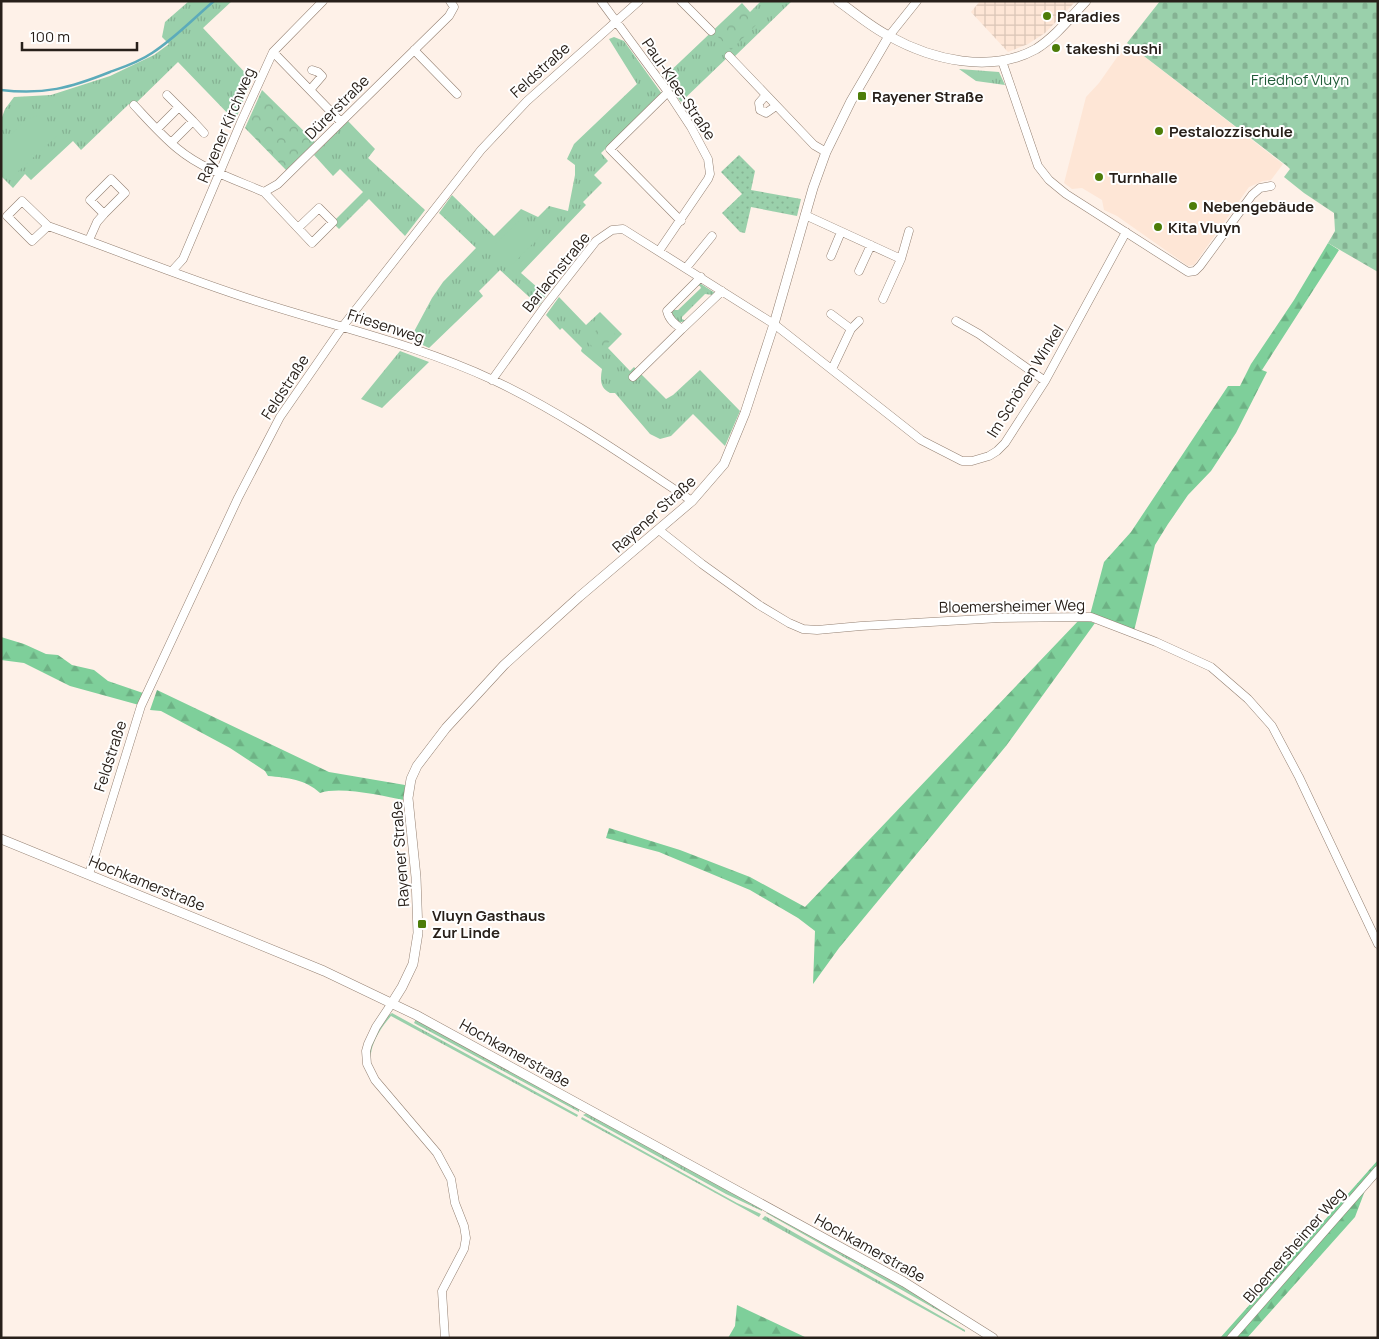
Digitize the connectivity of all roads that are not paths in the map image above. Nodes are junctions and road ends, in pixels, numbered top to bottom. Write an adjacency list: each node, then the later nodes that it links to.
1 (323, 1): 13 (street, Rayener Kirchweg)
2 (601, 1): 9 (street, Paul-Klee-Straße)
3 (639, 1): 9 (street, Feldstraße)
4 (681, 1): 10 (street)
5 (838, 1): 11 (street)
6 (917, 1): 11 (street, Rayener Straße)
7 (1086, 1): 15 (street)
8 (452, 2): 12 (street, Dürerstraße)
9 (615, 21): 18 (street, Paul-Klee-Straße); 59 (street, Feldstraße)
10 (711, 31)
11 (889, 36): 15 (street); 30 (street, Rayener Straße)
12 (414, 50): 19 (street); 26 (street, Dürerstraße)
13 (274, 52): 17 (street); 31 (street, Rayener Kirchweg)
14 (729, 56): 21 (street)
15 (1002, 61): 42 (street)
16 (312, 70): 17 (street)
17 (310, 90): 26 (street)
18 (668, 92): 37 (street, Paul-Klee-Straße); 37 (street)
19 (457, 94)
20 (167, 95): 24 (street)
21 (766, 95): 23 (street); 23 (street)
22 (134, 106): 27 (street)
23 (776, 106): 30 (street)
24 (179, 107): 25 (street); 27 (street)
25 (192, 121): 28 (street); 29 (street)
26 (341, 122): 33 (street, Dürerstraße)
27 (157, 129): 29 (street)
28 (204, 133)
29 (171, 143): 31 (street)
30 (826, 152): 35 (street, Rayener Straße)
31 (220, 172): 33 (street); 51 (street, Rayener Kirchweg)
32 (1272, 186): 42 (street)
33 (264, 192): 39 (street)
34 (104, 214): 34 (street); 44 (street)
35 (805, 215): 41 (street); 58 (street, Rayener Straße)
36 (4, 217): 38 (street, Friesenweg); 38 (street, Friesenweg)
37 (681, 221): 46 (street, Paul-Klee-Straße)
38 (48, 226): 44 (street, Friesenweg)
39 (298, 228): 39 (street)
40 (909, 231): 48 (street)
41 (842, 232): 45 (street); 47 (street)
42 (1126, 232): 65 (street, Im Schönen Winkel)
43 (712, 236): 49 (street)
44 (89, 240): 51 (street, Friesenweg)
45 (871, 245): 48 (street); 50 (street)
46 (659, 251): 49 (street, Barlachstraße); 64 (street, Barlachstraße)
47 (831, 256)
48 (901, 259): 54 (street)
49 (686, 268): 52 (street, Barlachstraße)
50 (860, 270)
51 (172, 271): 59 (street, Friesenweg)
52 (700, 277): 53 (street, Barlachstraße); 60 (street)
53 (722, 291): 58 (street, Barlachstraße); 60 (street)
54 (884, 299)
55 (831, 314): 61 (street)
56 (859, 320): 61 (street)
57 (956, 321): 65 (street)
58 (774, 324): 62 (street, Im Schönen Winkel); 66 (street, Rayener Straße)
59 (343, 326): 64 (street, Friesenweg); 69 (street, Feldstraße)
60 (682, 329): 63 (street)
61 (851, 329): 62 (street)
62 (832, 369): 65 (street, Im Schönen Winkel)
63 (634, 377)
64 (492, 380): 66 (street, Friesenweg)
65 (1044, 381)
66 (692, 501): 67 (street, Rayener Straße)
67 (659, 530): 70 (street, Bloemersheimer Weg); 71 (street, Rayener Straße)
68 (1, 839): 69 (street, Hochkamerstraße)
69 (89, 874): 71 (street, Hochkamerstraße)
70 (1378, 944)
71 (392, 1003): 73 (street); 74 (street, Hochkamerstraße)
72 (1378, 1170): 75 (street, Bloemersheimer Weg)
73 (445, 1338)
74 (994, 1338)
75 (1231, 1338)

